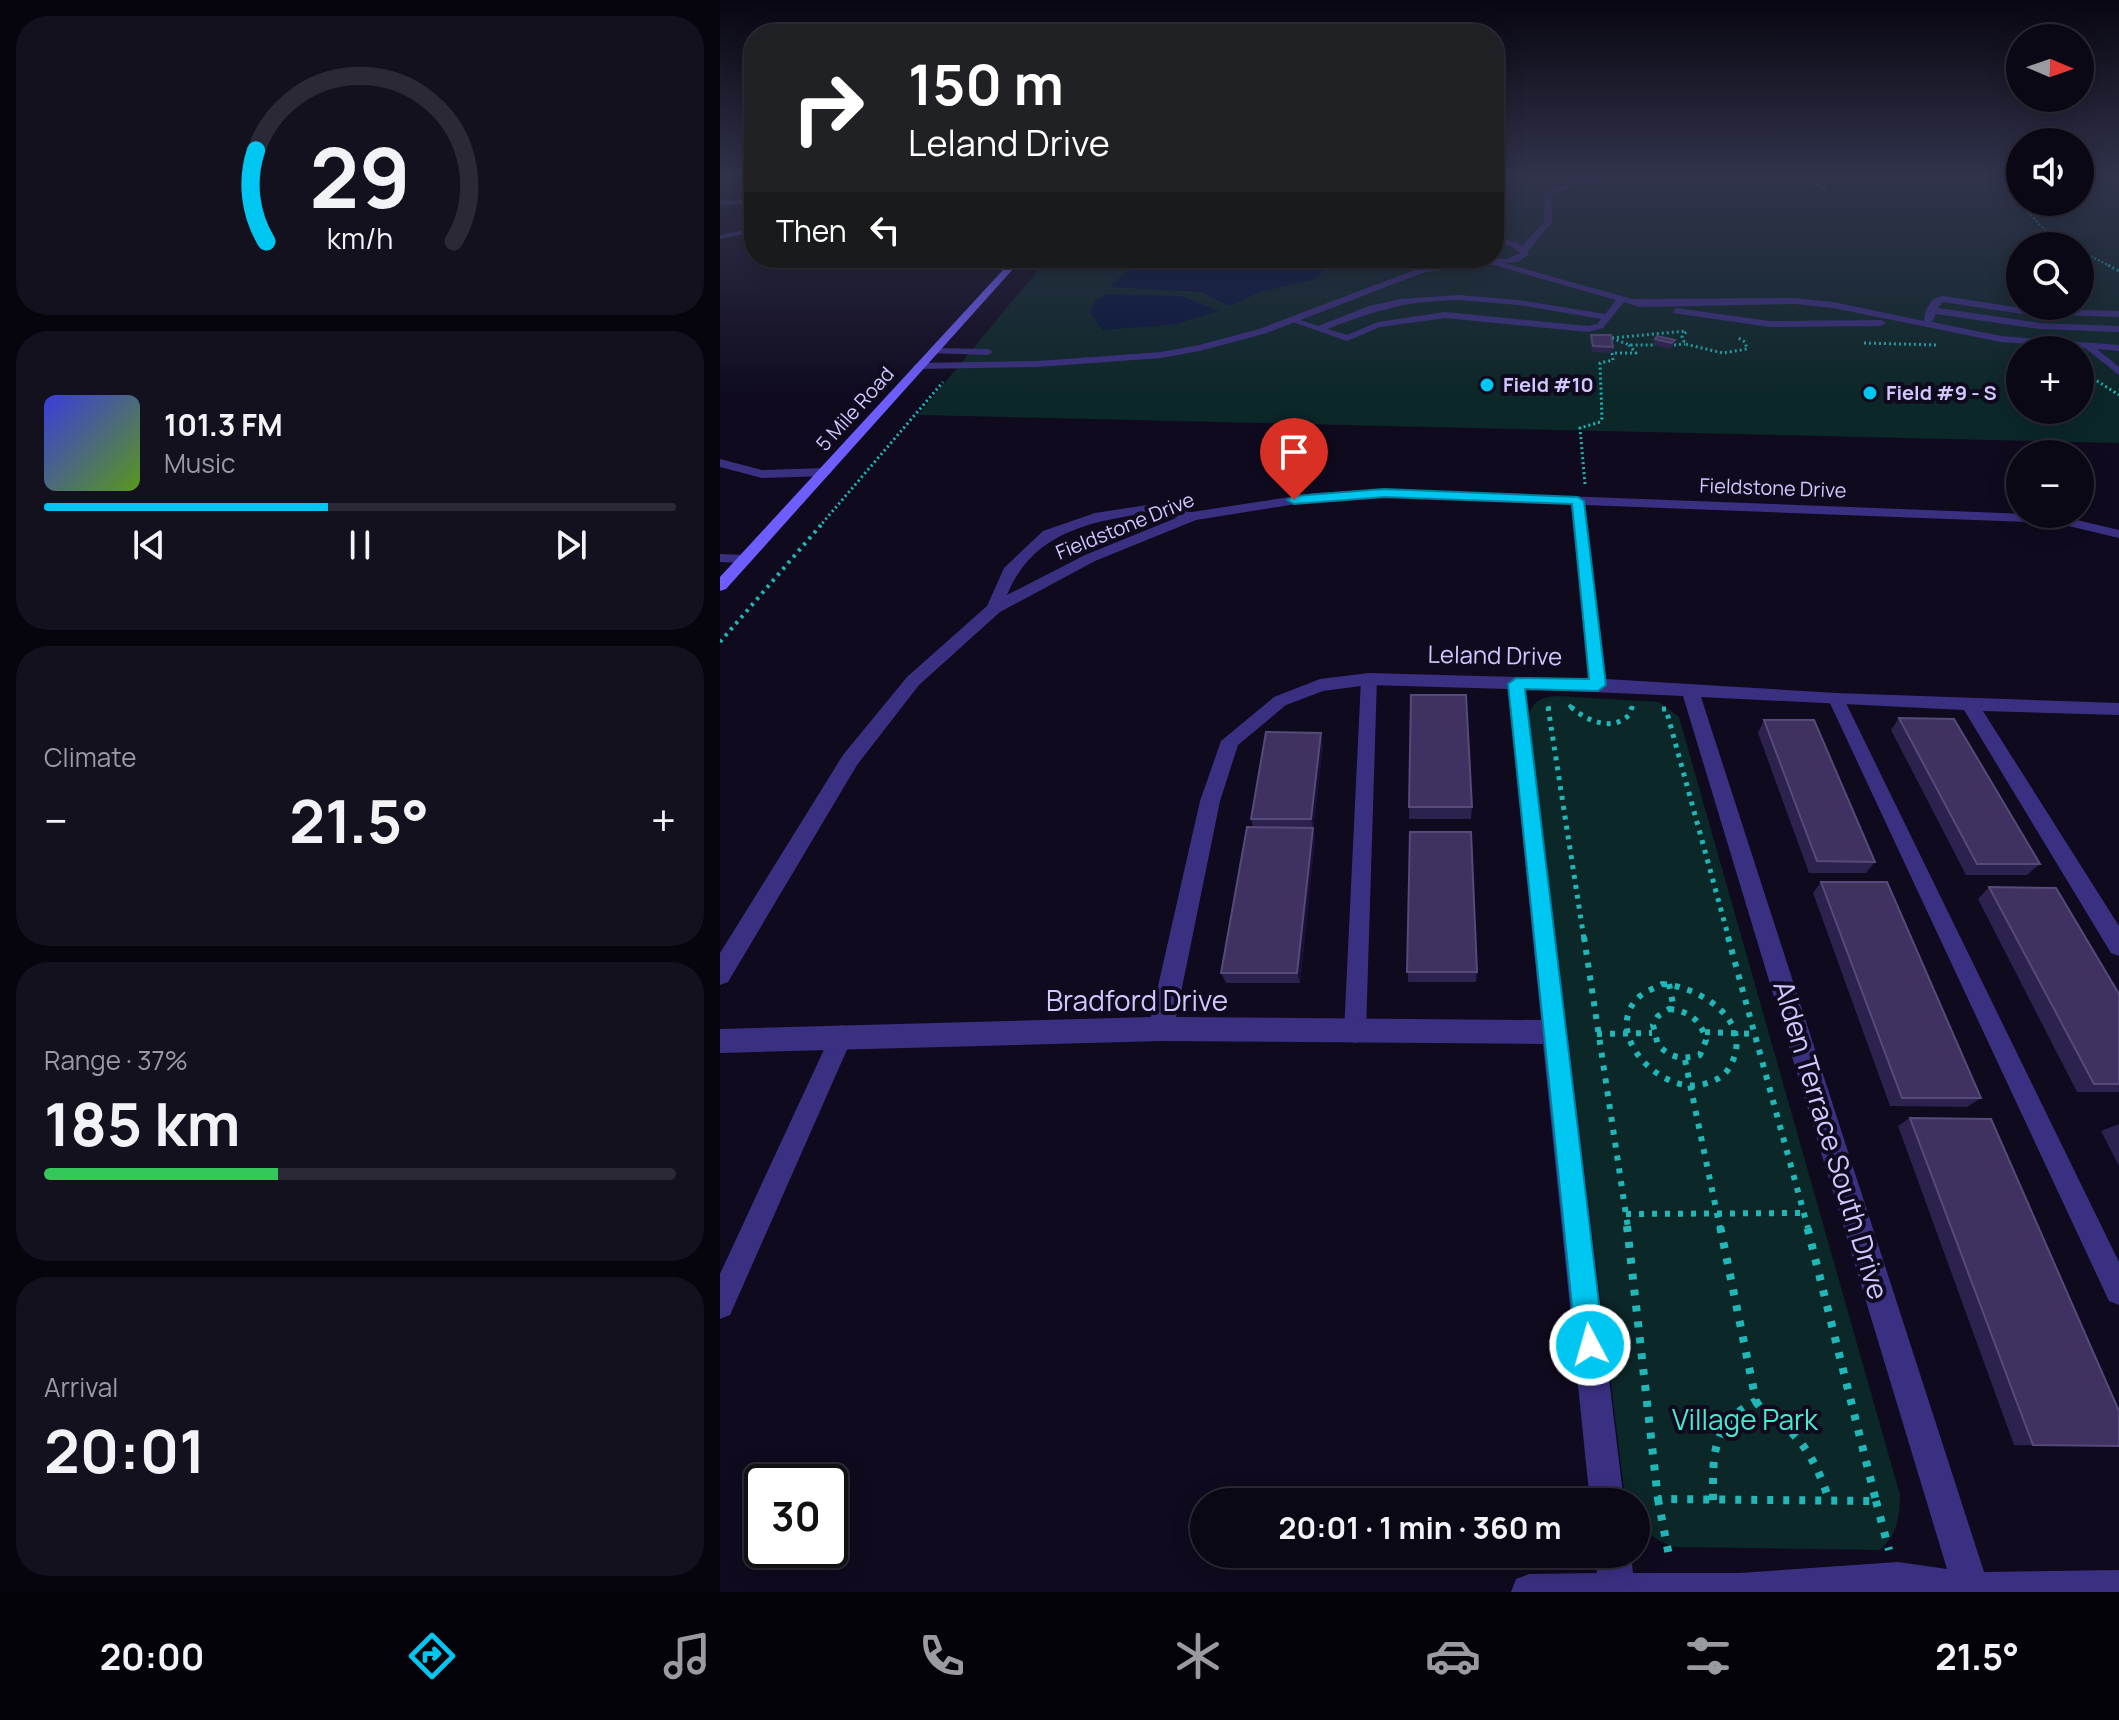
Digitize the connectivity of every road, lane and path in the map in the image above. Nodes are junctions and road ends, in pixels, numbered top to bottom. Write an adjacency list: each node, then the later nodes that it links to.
1 (1519, 249): 3 (street)
2 (1526, 249): 3 (street)
3 (1523, 253): 5 (street); 12 (lane)
4 (2094, 258): 11 (path)
5 (1504, 261)
6 (1504, 265): 12 (lane)
7 (1010, 268): 32 (street, 5 Mile Road)
8 (1427, 268): 10 (street)
9 (1437, 268): 10 (street)
10 (1423, 270): 17 (street)
11 (2119, 271)
12 (1541, 274): 13 (lane)
13 (1625, 301): 16 (lane); 18 (lane); 18 (lane)
14 (1930, 310): 15 (lane); 19 (lane); 21 (lane)
15 (2119, 314)
16 (1606, 317): 20 (lane); 20 (lane)
17 (1292, 320): 20 (lane); 34 (street)
18 (1912, 324): 19 (lane)
19 (1926, 326): 23 (lane)
20 (1320, 328)
21 (2119, 329)
22 (1747, 337): 25 (path)
23 (2006, 340)
24 (1860, 343): 29 (path)
25 (1685, 344): 26 (path); 28 (path)
26 (1629, 345): 27 (path); 42 (path)
27 (1653, 345)
28 (1674, 345)
29 (1939, 345)
30 (2094, 348): 31 (lane)
31 (2119, 348)
32 (933, 351): 34 (street); 35 (street, 5 Mile Road)
33 (2094, 351): 37 (lane)
34 (1103, 358): 36 (street)
35 (919, 366): 36 (street); 41 (street, 5 Mile Road)
36 (957, 366): 49 (path)
37 (2117, 369)
38 (2094, 379): 39 (path)
39 (2119, 395)
40 (720, 463): 41 (lane)
41 (826, 472): 46 (street, 5 Mile Road)
42 (1582, 501): 43 (street, Fieldstone Drive); 44 (street, Fieldstone Drive); 52 (street)
43 (1193, 516): 48 (street, Fieldstone Drive); 48 (street)
44 (2119, 534)
45 (720, 558): 46 (lane)
46 (746, 559): 47 (street, 5 Mile Road)
47 (720, 586)
48 (994, 608): 62 (street, Fieldstone Drive)
49 (720, 642)
50 (1369, 679): 51 (street, Leland Drive); 65 (street, Leland Drive); 66 (lane)
51 (1516, 684): 52 (street, Leland Drive); 67 (street)
52 (1598, 685): 53 (street, Leland Drive)
53 (1690, 691): 55 (street, Leland Drive); 95 (street, Alden Terrace South Drive)
54 (1632, 697): 57 (path)
55 (1836, 699): 56 (street, Leland Drive); 81 (lane)
56 (1969, 703): 60 (street, Leland Drive); 61 (street)
57 (1633, 709): 58 (path); 72 (path)
58 (1644, 709)
59 (1655, 709): 73 (path)
60 (2119, 709)
61 (2119, 946)
62 (720, 974)
63 (1669, 984): 64 (path); 69 (path); 71 (path)
64 (1674, 1009): 68 (path); 70 (path)
65 (1161, 1029): 66 (street, Bradford Drive); 74 (street, Bradford Drive)
66 (1355, 1032): 67 (street, Bradford Drive)
67 (1555, 1032): 84 (street)
68 (1705, 1032): 71 (path); 76 (path)
69 (1628, 1033): 70 (path); 72 (path); 77 (path)
70 (1652, 1033): 76 (path)
71 (1734, 1033): 73 (path); 77 (path)
72 (1597, 1034): 80 (path)
73 (1754, 1034): 79 (path)
74 (842, 1036): 75 (street, Bradford Drive); 82 (lane)
75 (720, 1041)
76 (1685, 1060): 77 (path)
77 (1689, 1087): 78 (path)
78 (1717, 1213): 79 (path); 80 (path); 83 (path)
79 (1804, 1213): 88 (path)
80 (1626, 1214): 85 (path)
81 (2119, 1291)
82 (720, 1305)
83 (1756, 1401): 86 (path); 87 (path)
84 (1605, 1488)
85 (1658, 1499): 86 (path); 94 (path)
86 (1713, 1500): 87 (path)
87 (1829, 1500): 88 (path)
88 (1876, 1501): 90 (path)
89 (1615, 1568): 93 (street)
90 (1898, 1580): 92 (street); 95 (street)
91 (2119, 1588): 95 (street)
92 (1832, 1589): 97 (street)
93 (1617, 1590): 94 (street); 96 (street)
94 (1676, 1590): 97 (street)
95 (1972, 1590)
96 (1529, 1592)
97 (1739, 1592)

